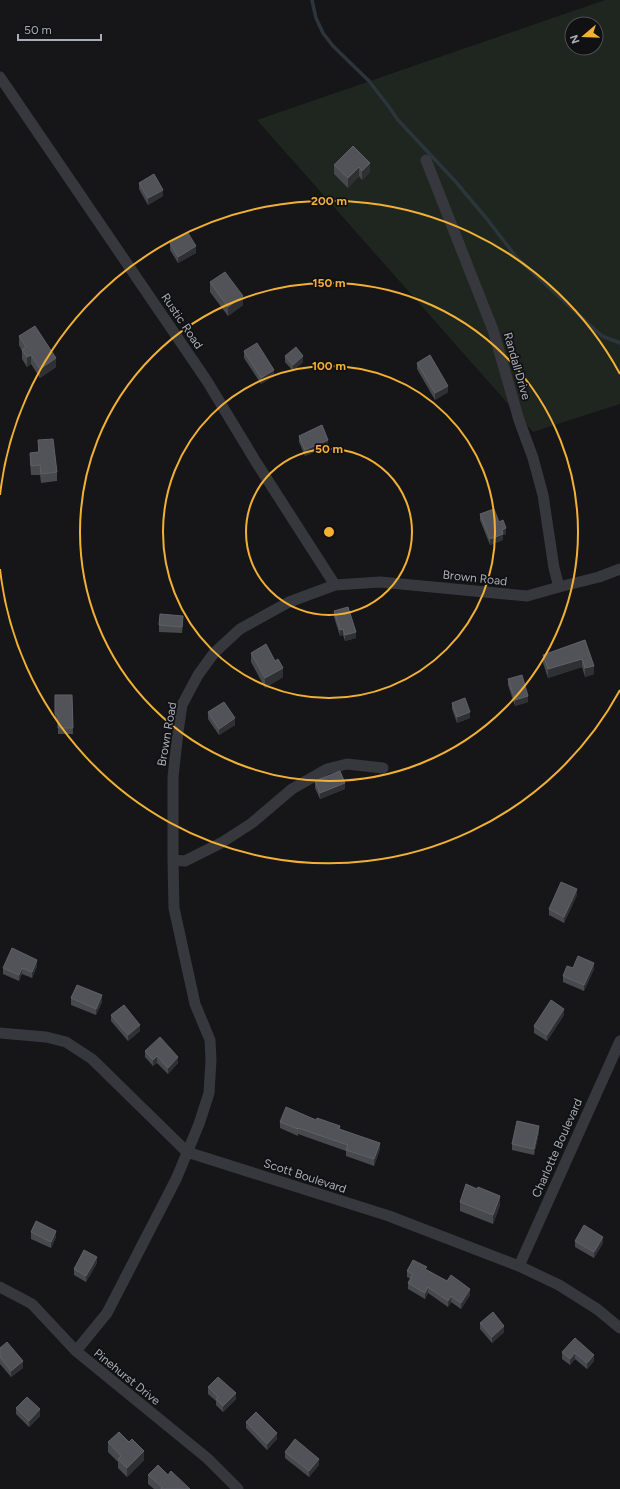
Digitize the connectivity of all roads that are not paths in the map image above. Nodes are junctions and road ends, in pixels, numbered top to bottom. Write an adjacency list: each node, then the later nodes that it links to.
1 (0, 77): 4 (street, Rustic Road)
2 (426, 160): 5 (street, Randall Drive)
3 (620, 569): 5 (street, Brown Road)
4 (335, 584): 5 (street, Brown Road); 7 (street, Brown Road)
5 (558, 587)
6 (383, 768): 7 (street)
7 (173, 860): 10 (street, Brown Road)
8 (0, 1033): 10 (street, Scott Boulevard)
9 (620, 1041): 11 (street, Charlotte Boulevard)
10 (187, 1152): 11 (street, Scott Boulevard); 14 (street, Brown Road)
11 (519, 1266): 13 (street, Scott Boulevard)
12 (0, 1287): 14 (street, Pinehurst Drive)
13 (620, 1328)
14 (76, 1351): 15 (street, Pinehurst Drive)
15 (238, 1489)

